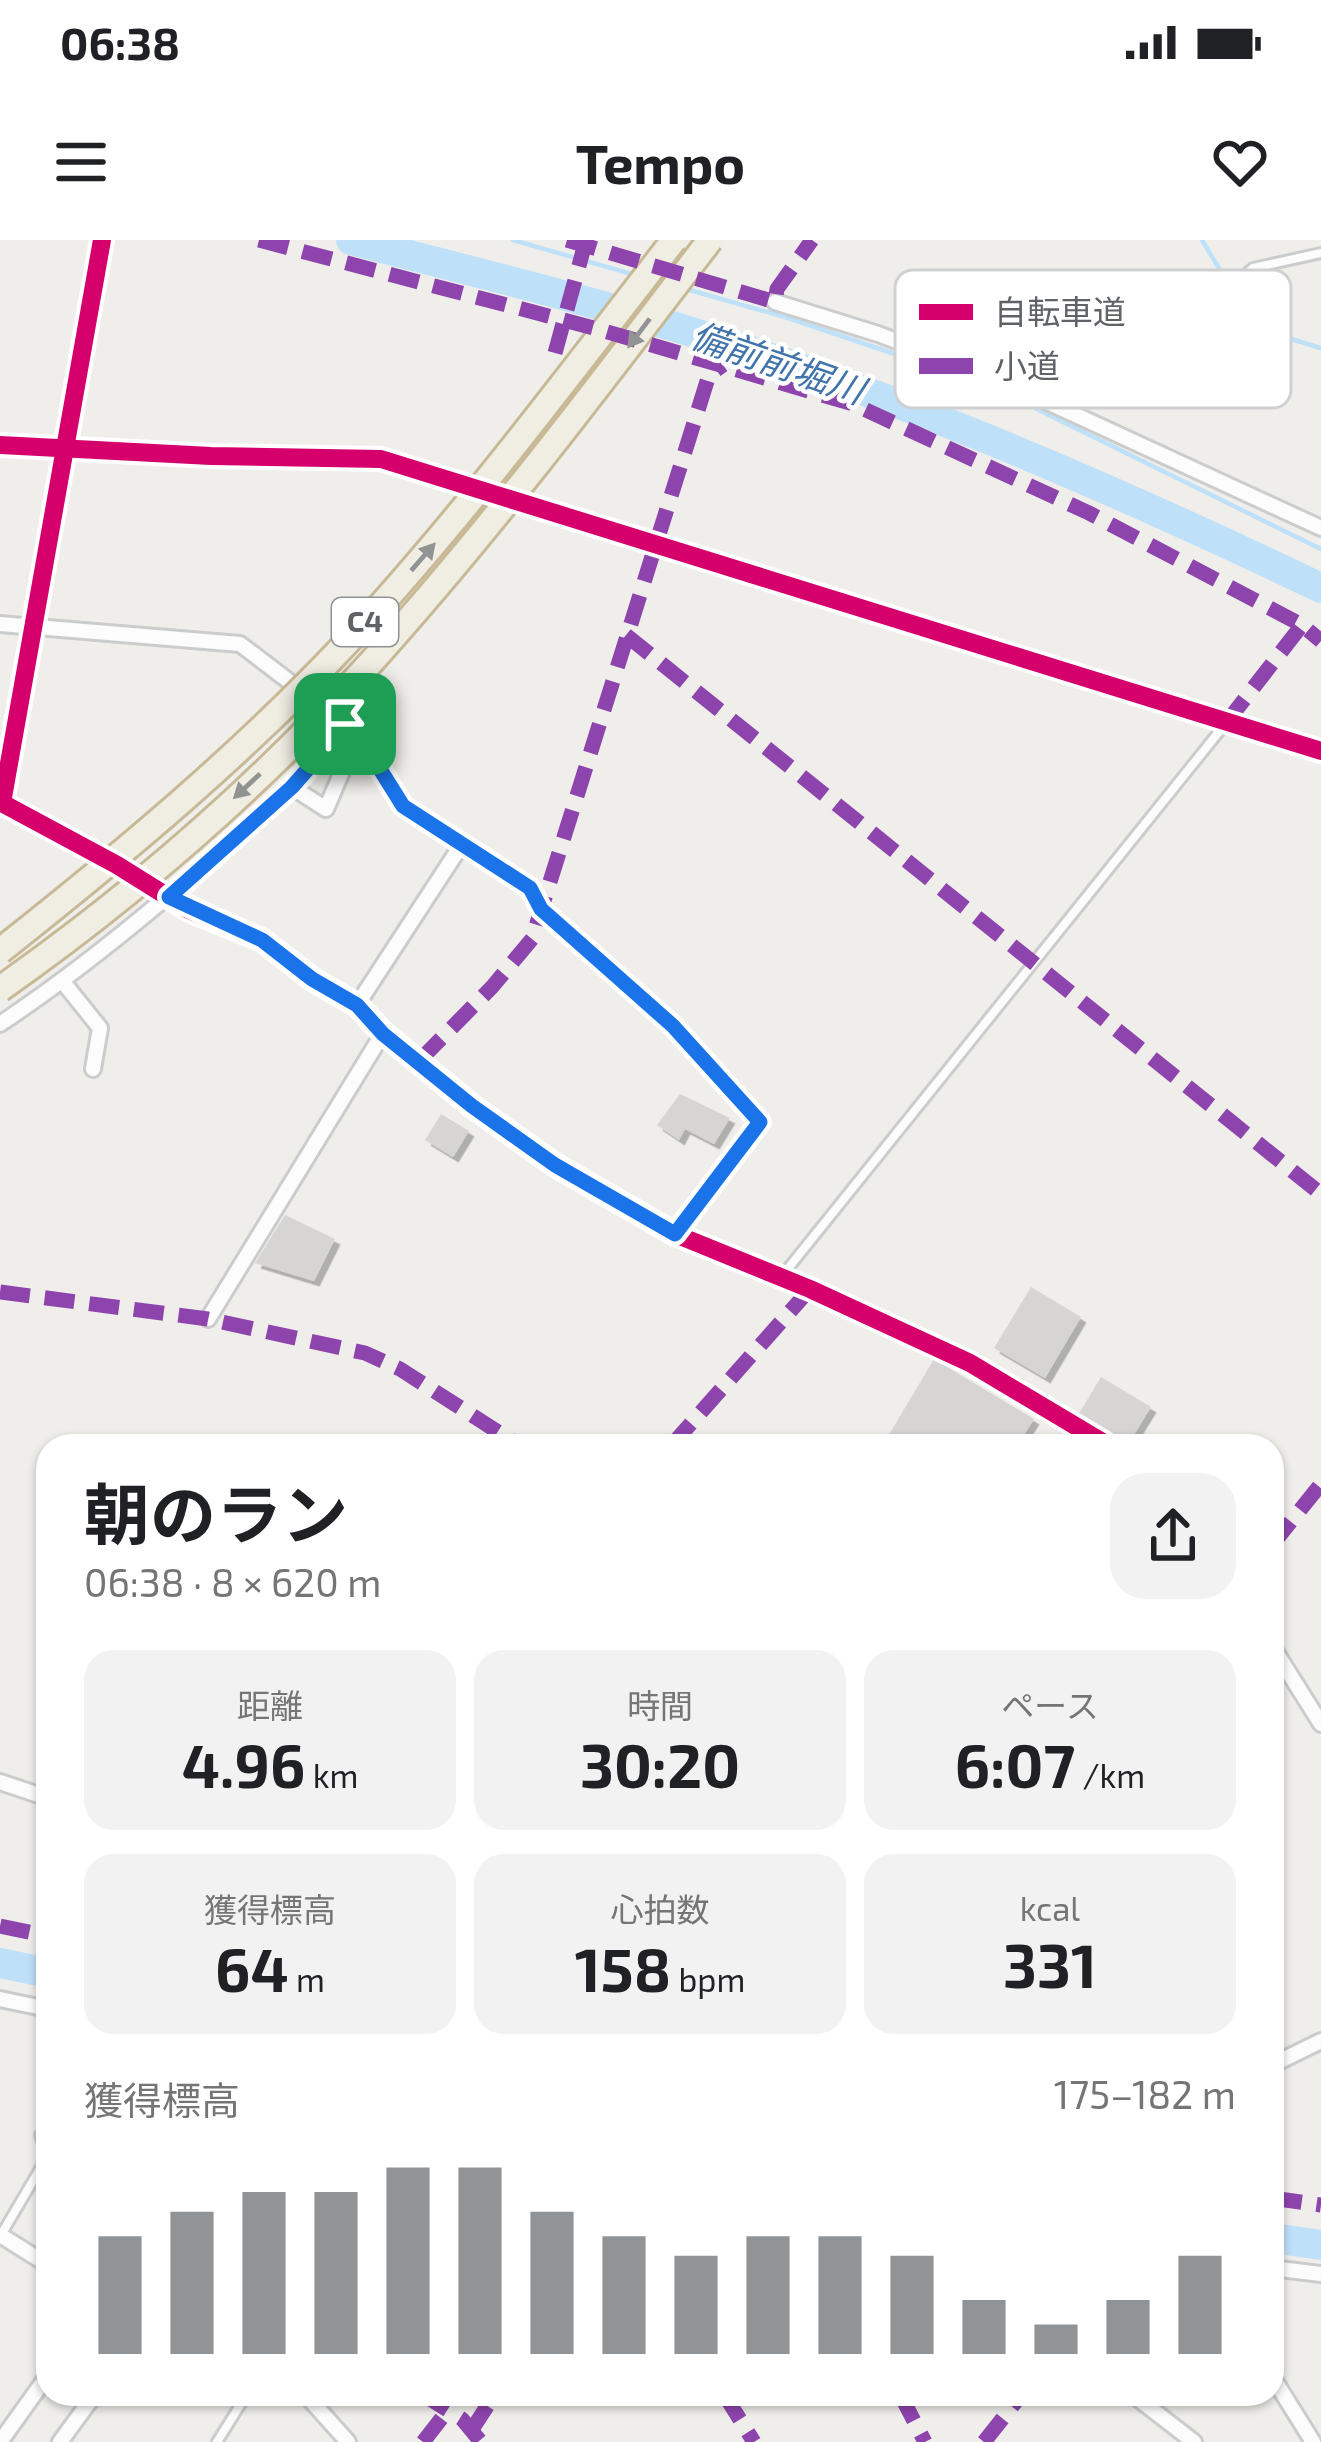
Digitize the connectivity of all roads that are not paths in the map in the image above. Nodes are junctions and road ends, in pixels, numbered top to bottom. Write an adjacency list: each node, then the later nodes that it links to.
1 (102, 240): 10 (street)
2 (674, 240): 21 (highway, C4, one-way to 2, bridge)
3 (710, 240): 24 (highway, C4, one-way to 24, bridge)
4 (1321, 253): 5 (lane)
5 (1251, 270)
6 (775, 302): 7 (street)
7 (895, 340)
8 (1060, 408): 11 (street)
9 (0, 445): 10 (street)
10 (63, 450): 13 (street); 15 (street)
11 (1321, 528)
12 (0, 625): 13 (street)
13 (33, 626): 14 (street); 20 (street)
14 (323, 707): 16 (street); 18 (street)
15 (1226, 723): 17 (street); 30 (lane)
16 (358, 734): 18 (street); 19 (street)
17 (1321, 752)
18 (292, 787): 20 (street)
19 (462, 844): 25 (street); 29 (street)
20 (169, 897): 23 (street); 25 (street)
21 (0, 951)
22 (0, 975): 23 (street)
23 (58, 986): 26 (street); 28 (street)
24 (0, 989)
25 (357, 1005): 27 (street)
26 (0, 1024)
27 (383, 1034): 29 (street); 31 (street)
28 (93, 1069)
29 (675, 1234): 30 (street)
30 (781, 1277): 32 (street)
31 (208, 1318)
32 (1089, 1434)
33 (1284, 1665): 34 (street)
34 (1321, 1724)
35 (0, 1782): 36 (street)
36 (36, 1794)
37 (0, 1999): 38 (street)
38 (36, 2006)
39 (1321, 2041): 40 (street)
40 (1284, 2060)
41 (36, 2175): 42 (lane)
42 (0, 2236): 43 (street)
43 (36, 2257)
44 (1284, 2269): 45 (street)
45 (1321, 2274)
46 (36, 2392): 52 (street)
47 (1284, 2397): 57 (street)
48 (86, 2406): 53 (street)
49 (240, 2406): 54 (lane)
50 (316, 2406): 55 (street)
51 (1148, 2406): 56 (street)
52 (1, 2442)
53 (60, 2442)
54 (217, 2442)
55 (348, 2442)
56 (1194, 2442)
57 (1313, 2442)

